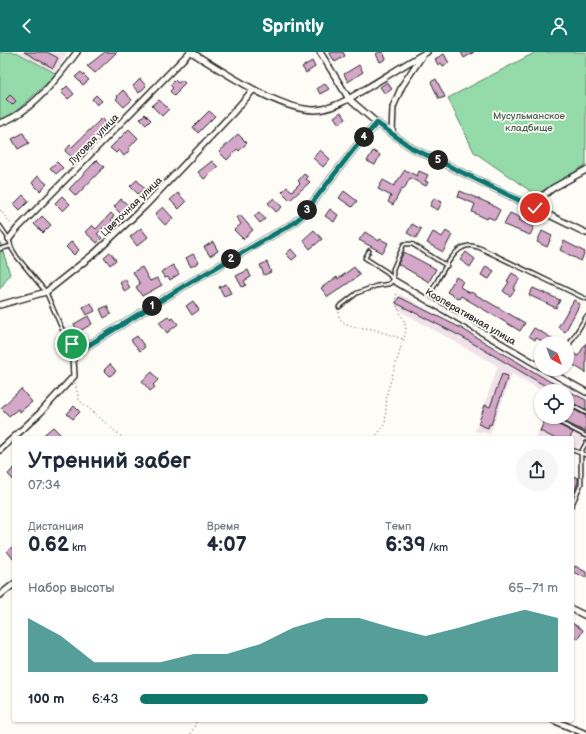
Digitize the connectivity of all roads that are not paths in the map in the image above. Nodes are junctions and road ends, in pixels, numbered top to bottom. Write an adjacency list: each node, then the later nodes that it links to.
1 (77, 52): 7 (street)
2 (191, 52): 5 (street); 14 (street, Луговая улица)
3 (320, 52): 6 (street)
4 (424, 53): 6 (street); 9 (street)
5 (252, 90): 6 (street); 20 (street, Цветочная улица)
6 (349, 98): 8 (street)
7 (0, 123)
8 (377, 123): 9 (street); 27 (street)
9 (392, 133): 11 (street)
10 (586, 170): 11 (street)
11 (535, 208): 13 (street)
12 (0, 226): 14 (lane)
13 (586, 233)
14 (9, 239): 15 (lane)
15 (11, 246): 16 (lane); 20 (lane)
16 (0, 249)
17 (369, 251): 19 (lane)
18 (447, 266): 19 (lane); 21 (lane); 22 (lane)
19 (393, 280): 22 (street, Кооперативная улица); 24 (lane)
20 (46, 292): 23 (street, Цветочная улица); 27 (lane)
21 (586, 299)
22 (426, 300): 28 (street, Кооперативная улица)
23 (0, 305)
24 (339, 307)
25 (586, 317): 26 (lane)
26 (574, 337)
27 (84, 348): 34 (street)
28 (534, 363)
29 (561, 376): 30 (street)
30 (586, 392)
31 (574, 407): 32 (lane)
32 (586, 413)
33 (563, 424): 35 (lane)
34 (15, 436)
35 (586, 436)
36 (12, 439): 38 (street)
37 (586, 443): 40 (lane)
38 (0, 450)
39 (574, 450): 40 (lane)
40 (581, 452): 41 (lane); 42 (lane)
41 (586, 454)
42 (574, 500)
43 (12, 586): 44 (street)
44 (0, 595)
45 (574, 610): 46 (street)
46 (586, 616)
47 (558, 722): 48 (street)
48 (586, 734)

